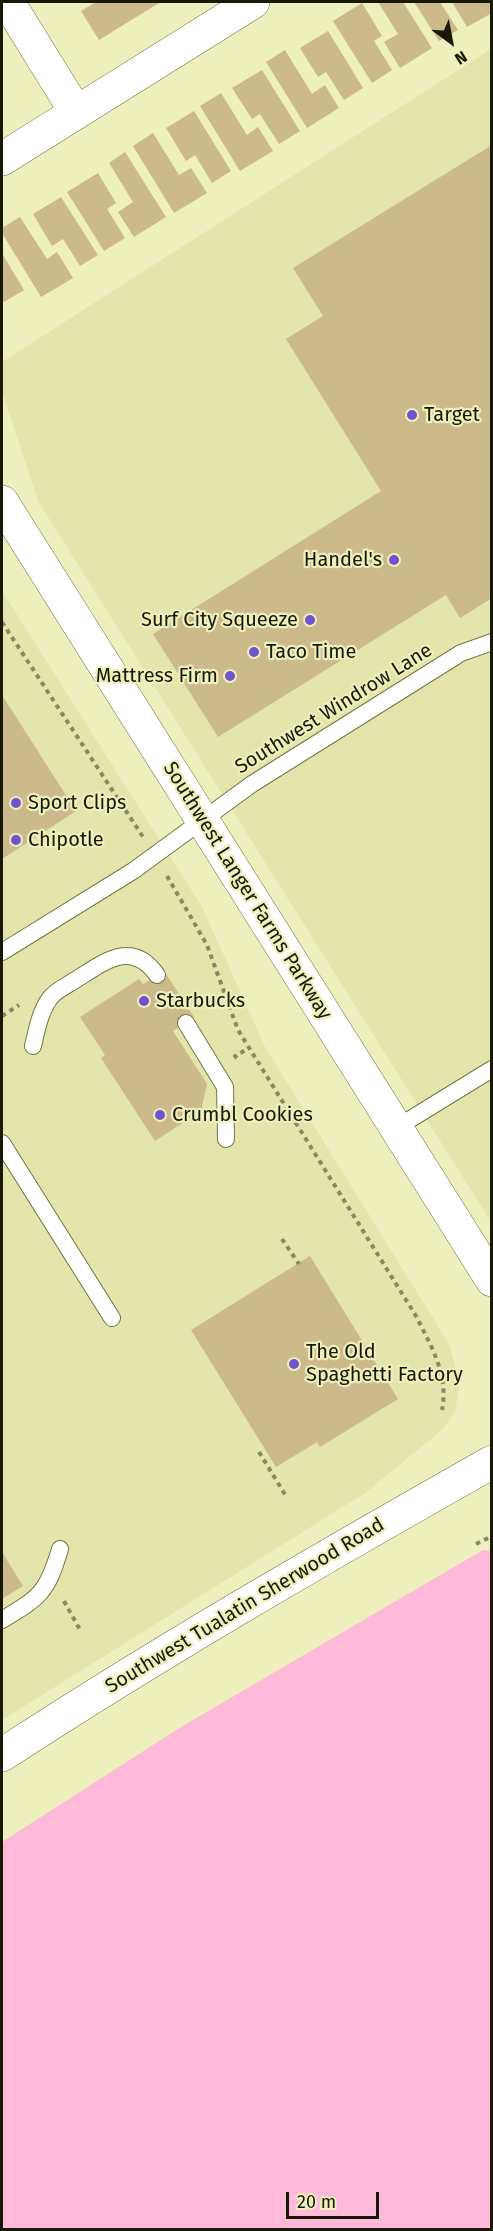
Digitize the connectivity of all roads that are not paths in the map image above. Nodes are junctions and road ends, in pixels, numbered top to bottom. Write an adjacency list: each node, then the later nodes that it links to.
1 (8, 2): 3 (main road)
2 (253, 2): 3 (main road)
3 (76, 112): 4 (main road)
4 (2, 159)
5 (2, 502): 7 (main road, Southwest Langer Farms Parkway)
6 (492, 642): 7 (lane, Southwest Windrow Lane)
7 (203, 820): 8 (lane, Southwest Windrow Lane); 13 (main road, Southwest Langer Farms Parkway)
8 (2, 952)
9 (157, 975): 11 (lane)
10 (186, 1023): 14 (lane)
11 (33, 1046)
12 (492, 1069): 13 (lane)
13 (396, 1128): 16 (main road, Southwest Langer Farms Parkway)
14 (226, 1139)
15 (2, 1143): 17 (lane)
16 (492, 1280)
17 (112, 1317)
18 (492, 1462): 21 (main road, Southwest Tualatin Sherwood Road)
19 (60, 1549): 20 (lane)
20 (2, 1620)
21 (2, 1755)

